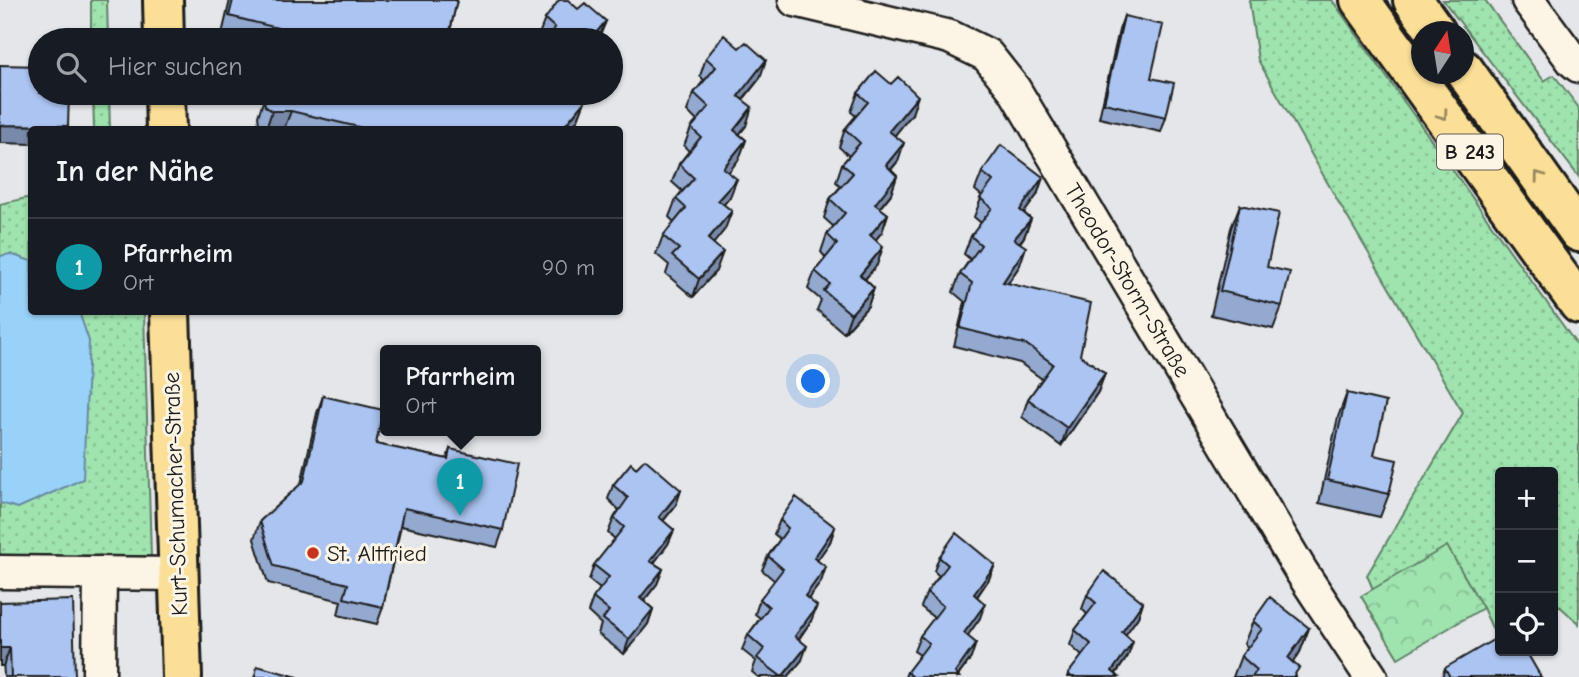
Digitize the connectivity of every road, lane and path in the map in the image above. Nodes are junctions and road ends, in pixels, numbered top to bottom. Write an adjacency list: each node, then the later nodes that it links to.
1 (163, 0): 8 (main road)
2 (796, 0): 6 (street, Theodor-Storm-Straße)
3 (1360, 0): 14 (main road, B 243, one-way to 14)
4 (1413, 0): 7 (main road)
5 (1528, 0): 9 (street)
6 (904, 12): 21 (street, Theodor-Storm-Straße)
7 (1428, 21)
8 (164, 28)
9 (1579, 66)
10 (1474, 84): 13 (main road, B 243, one-way to 10)
11 (165, 105): 12 (main road)
12 (166, 126)
13 (1579, 232)
14 (1579, 304)
15 (170, 315): 18 (main road, Kurt-Schumacher-Straße)
16 (0, 572): 17 (street)
17 (100, 573): 18 (street); 19 (street)
18 (177, 574): 20 (main road, Kurt-Schumacher-Straße)
19 (99, 677)
20 (182, 677)
21 (1371, 677)

